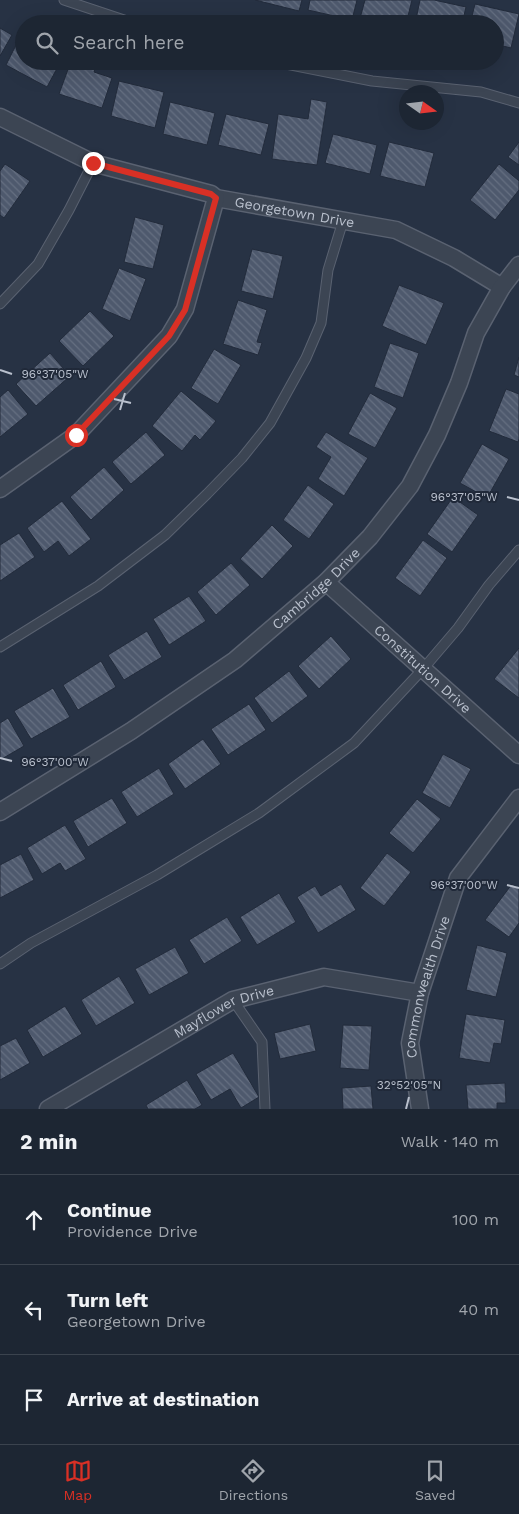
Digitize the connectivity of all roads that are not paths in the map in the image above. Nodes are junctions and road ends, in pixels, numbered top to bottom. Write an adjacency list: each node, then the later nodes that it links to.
1 (64, 0): 2 (lane)
2 (109, 15)
3 (316, 70): 4 (lane)
4 (519, 103)
5 (0, 117): 6 (street, Georgetown Drive)
6 (93, 163): 7 (street, Georgetown Drive); 11 (lane)
7 (216, 198): 8 (street, Georgetown Drive); 12 (street)
8 (343, 221): 10 (street, Georgetown Drive); 15 (lane)
9 (519, 266): 10 (street, Cambridge Drive)
10 (502, 287): 14 (street, Cambridge Drive)
11 (0, 304)
12 (0, 489)
13 (519, 550): 16 (lane)
14 (326, 582): 16 (street, Constitution Drive); 19 (street, Cambridge Drive)
15 (0, 648)
16 (423, 669): 17 (street, Constitution Drive); 20 (lane)
17 (519, 755)
18 (519, 798): 21 (street, Commonwealth Drive)
19 (0, 812)
20 (0, 964)
21 (420, 994): 22 (street, Mayflower Drive); 25 (street, Commonwealth Drive)
22 (233, 1000): 23 (street, Mayflower Drive); 24 (lane)
23 (48, 1109)
24 (265, 1109)
25 (420, 1109)

